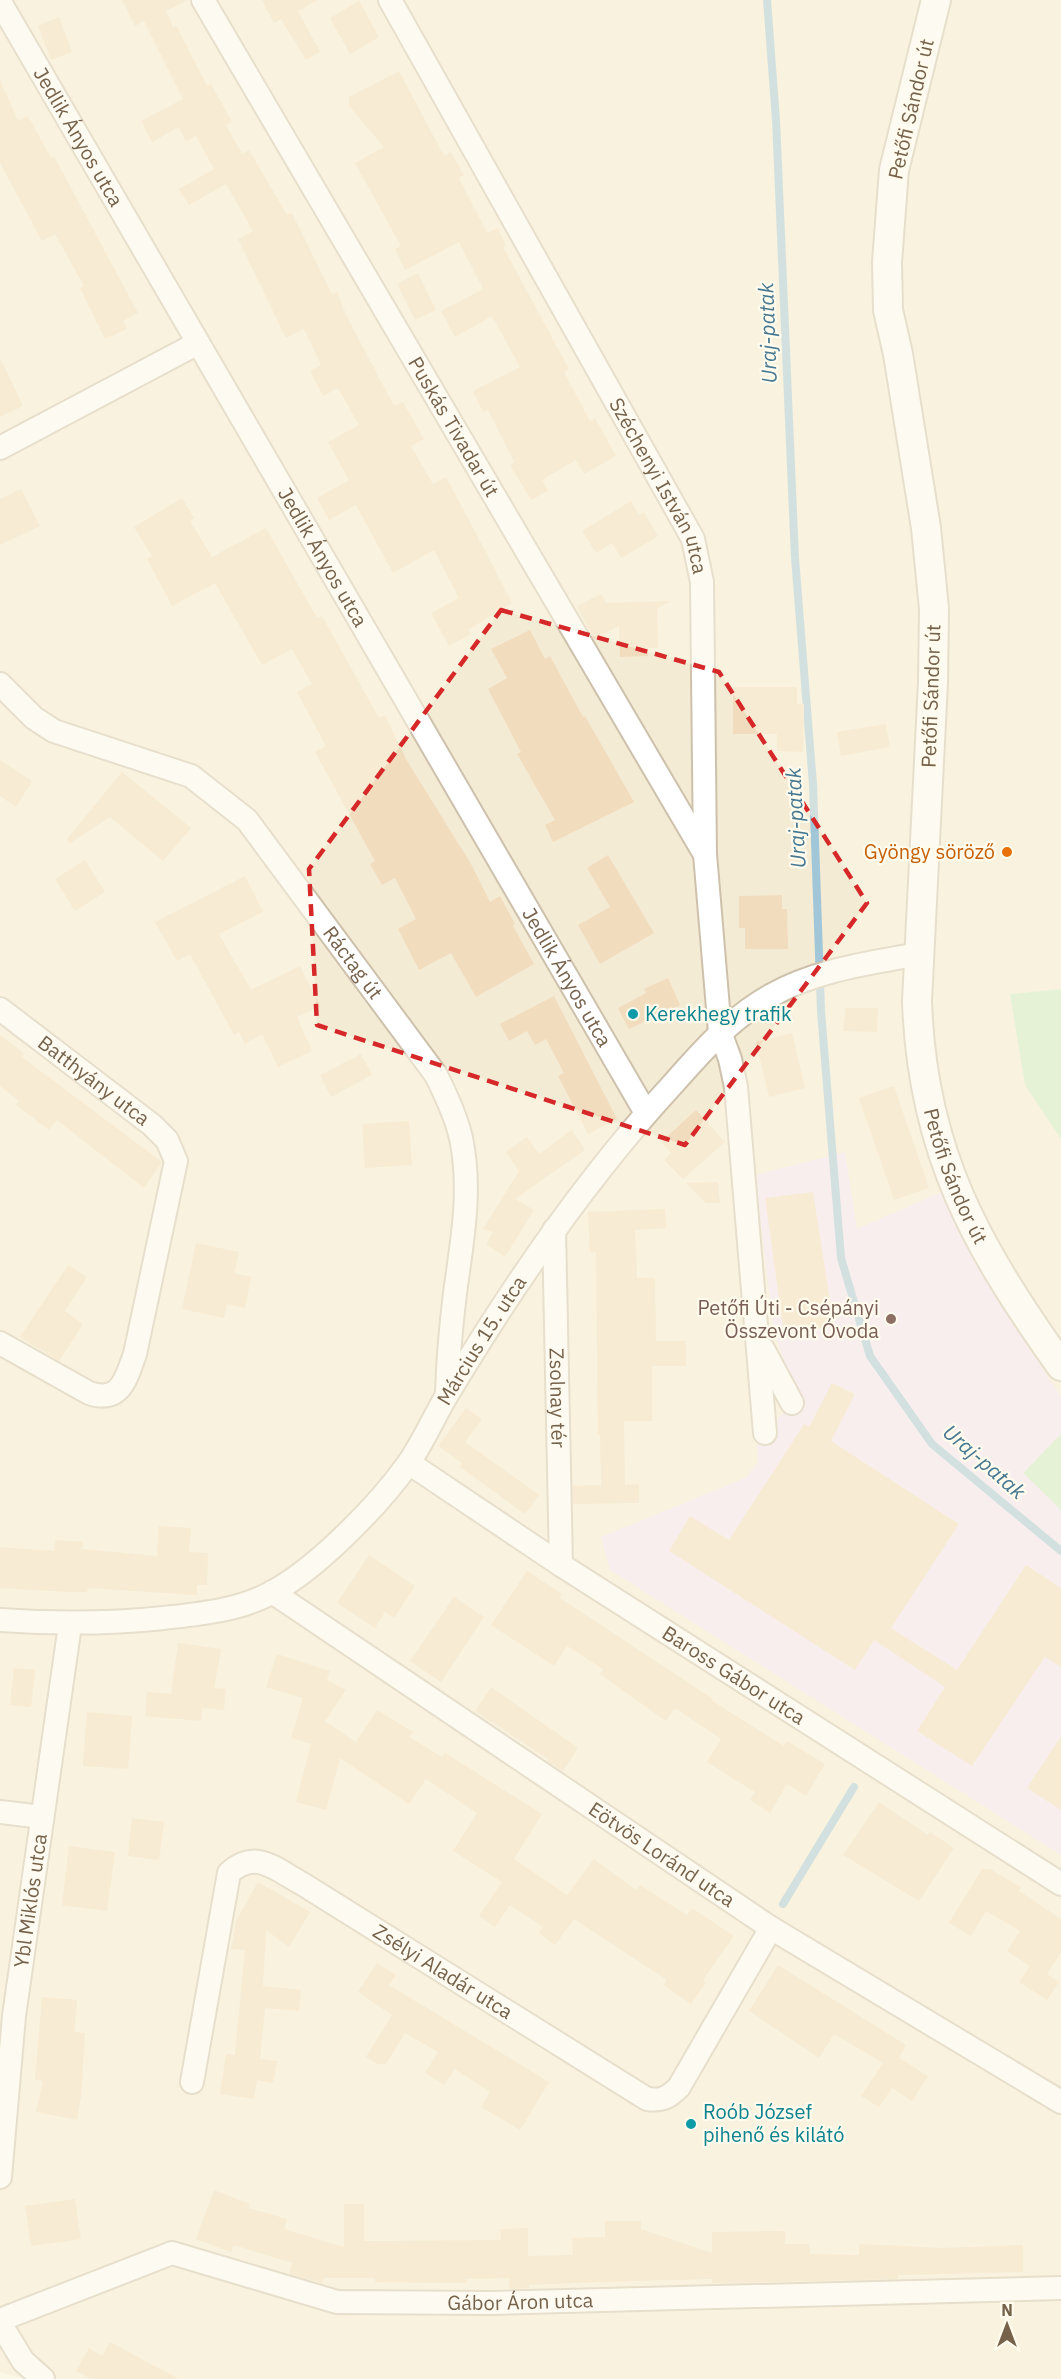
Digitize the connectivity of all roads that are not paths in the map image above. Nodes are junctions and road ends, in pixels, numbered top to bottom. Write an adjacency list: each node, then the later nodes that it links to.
1 (203, 0): 8 (street, Puskás Tivadar út)
2 (390, 0): 8 (street, Széchenyi István utca)
3 (936, 0): 9 (street, Petőfi Sándor út)
4 (0, 2): 5 (street, Jedlik Ányos utca)
5 (198, 343): 6 (street); 12 (street, Jedlik Ányos utca)
6 (0, 448)
7 (0, 684): 17 (street, Ráctag út)
8 (705, 854): 11 (street, Széchenyi István utca)
9 (919, 954): 11 (street, Március 15. utca); 16 (street, Petőfi Sándor út)
10 (0, 1009): 15 (street, Batthyány utca)
11 (720, 1032): 12 (street, Március 15. utca); 14 (street, Széchenyi István utca)
12 (646, 1113): 13 (street, Március 15. utca)
13 (554, 1230): 17 (street, Március 15. utca); 21 (street, Zsolnay tér)
14 (757, 1336): 18 (street); 19 (street, Széchenyi István utca)
15 (0, 1343)
16 (1061, 1366)
17 (447, 1395): 20 (street, Március 15. utca)
18 (792, 1403)
19 (765, 1433)
20 (409, 1463): 21 (street, Baross Gábor utca); 22 (street, Március 15. utca)
21 (561, 1564): 27 (street, Baross Gábor utca)
22 (272, 1592): 24 (street, Március 15. utca); 28 (street, Eötvös Loránd utca)
23 (0, 1620): 24 (street, Március 15. utca)
24 (70, 1625): 26 (street, Ybl Miklós utca)
25 (0, 1812): 26 (street)
26 (42, 1817): 29 (street, Ybl Miklós utca)
27 (1061, 1884)
28 (771, 1928): 30 (street, Zsélyi Aladár utca); 31 (street, Eötvös Loránd utca)
29 (7, 2015): 32 (street, Ybl Miklós utca)
30 (192, 2082)
31 (1061, 2102)
32 (0, 2177)
33 (1061, 2288): 34 (street, Gábor Áron utca)
34 (0, 2321): 35 (street)
35 (43, 2379)

